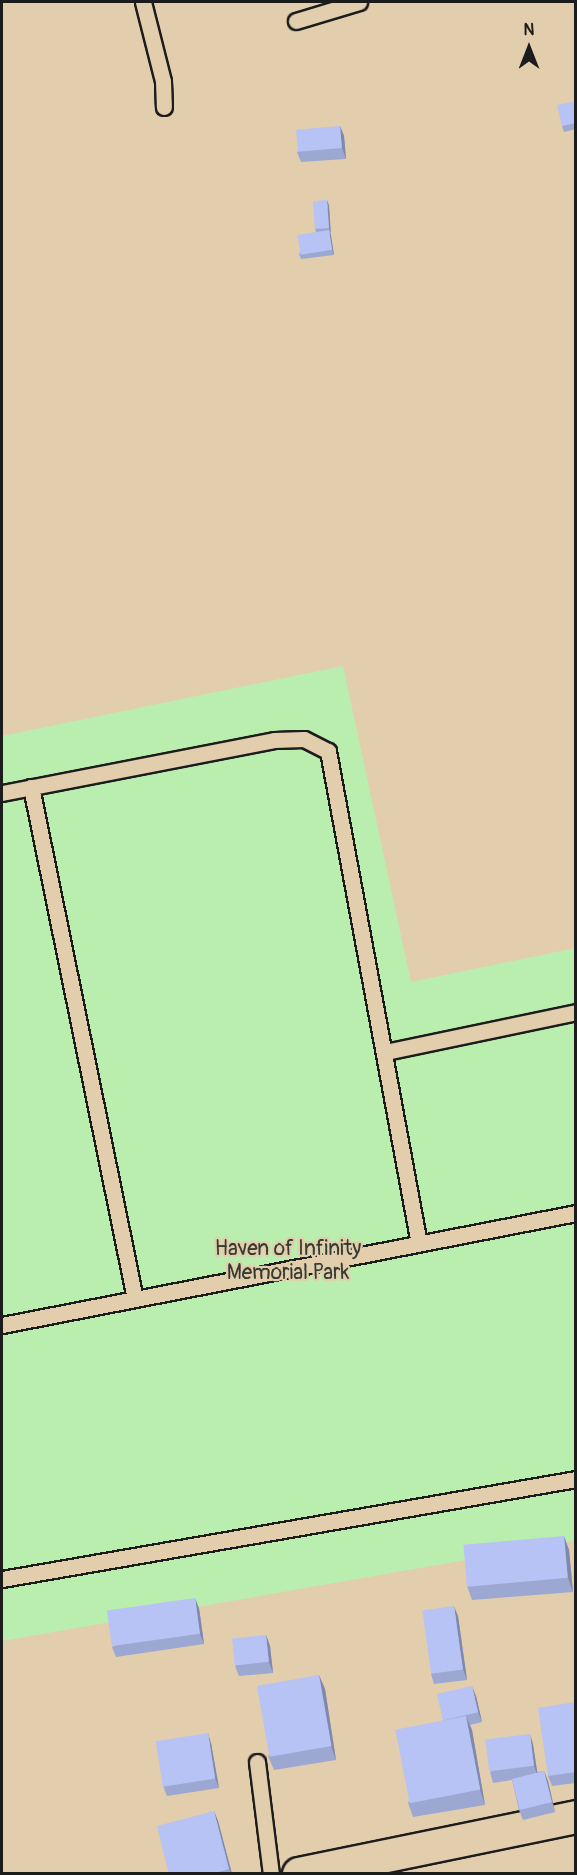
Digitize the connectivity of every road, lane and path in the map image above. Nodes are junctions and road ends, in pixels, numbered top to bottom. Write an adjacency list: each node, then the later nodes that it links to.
1 (143, 2): 4 (lane)
2 (359, 2): 3 (lane)
3 (296, 21)
4 (164, 107)
5 (31, 787): 6 (lane); 8 (lane); 11 (lane)
6 (2, 793)
7 (576, 1012): 8 (lane)
8 (385, 1052): 10 (lane)
9 (576, 1213): 10 (lane)
10 (419, 1244): 11 (lane)
11 (135, 1299): 12 (lane)
12 (2, 1325)
13 (576, 1479): 14 (lane)
14 (2, 1579)
15 (257, 1762): 17 (lane)
16 (576, 1818): 18 (street)
17 (271, 1874)
18 (299, 1874)

